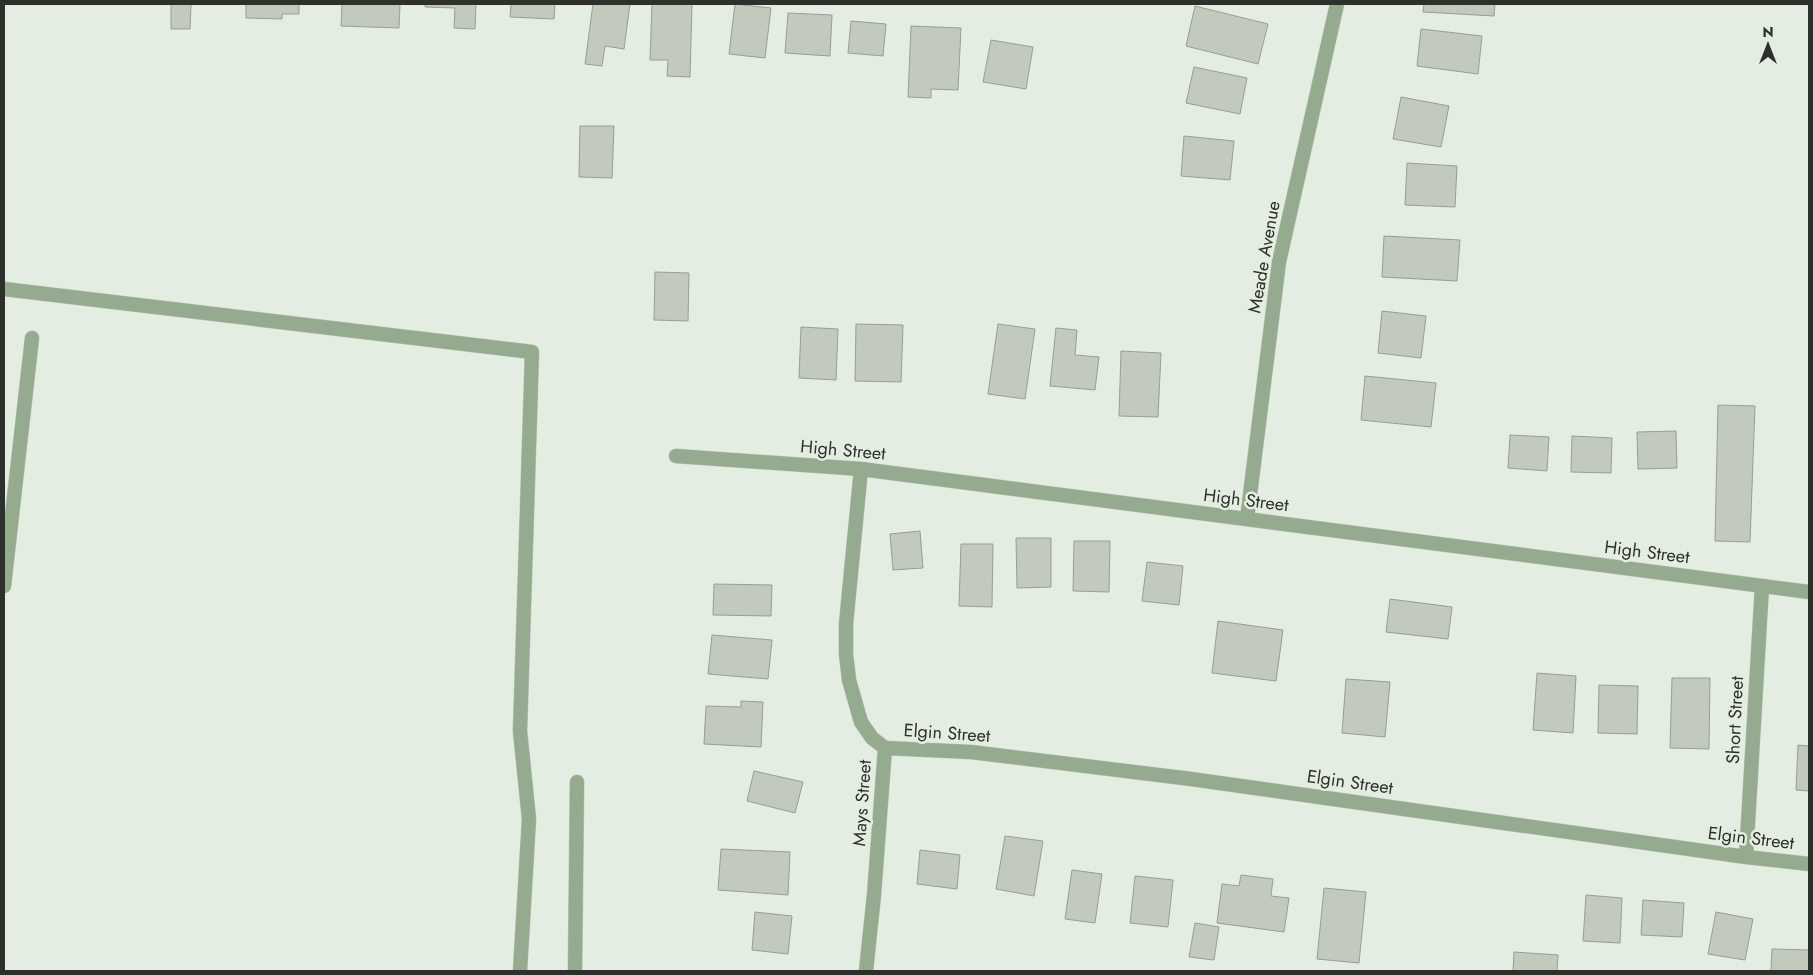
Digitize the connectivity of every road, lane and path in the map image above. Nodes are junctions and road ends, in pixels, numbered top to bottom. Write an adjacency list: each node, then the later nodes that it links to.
1 (1337, 4): 6 (street, Meade Avenue)
2 (4, 289): 14 (street)
3 (32, 338): 7 (street)
4 (676, 456): 5 (street, High Street)
5 (860, 469): 6 (street, High Street); 10 (street, Mays Street)
6 (1247, 519): 8 (street, High Street)
7 (4, 586)
8 (1762, 586): 9 (street, High Street); 12 (street, Short Street)
9 (1809, 592)
10 (884, 748): 12 (street, Elgin Street); 16 (street, Mays Street)
11 (577, 782): 15 (street)
12 (1746, 857): 13 (street, Elgin Street)
13 (1809, 864)
14 (520, 971)
15 (575, 971)
16 (866, 971)

